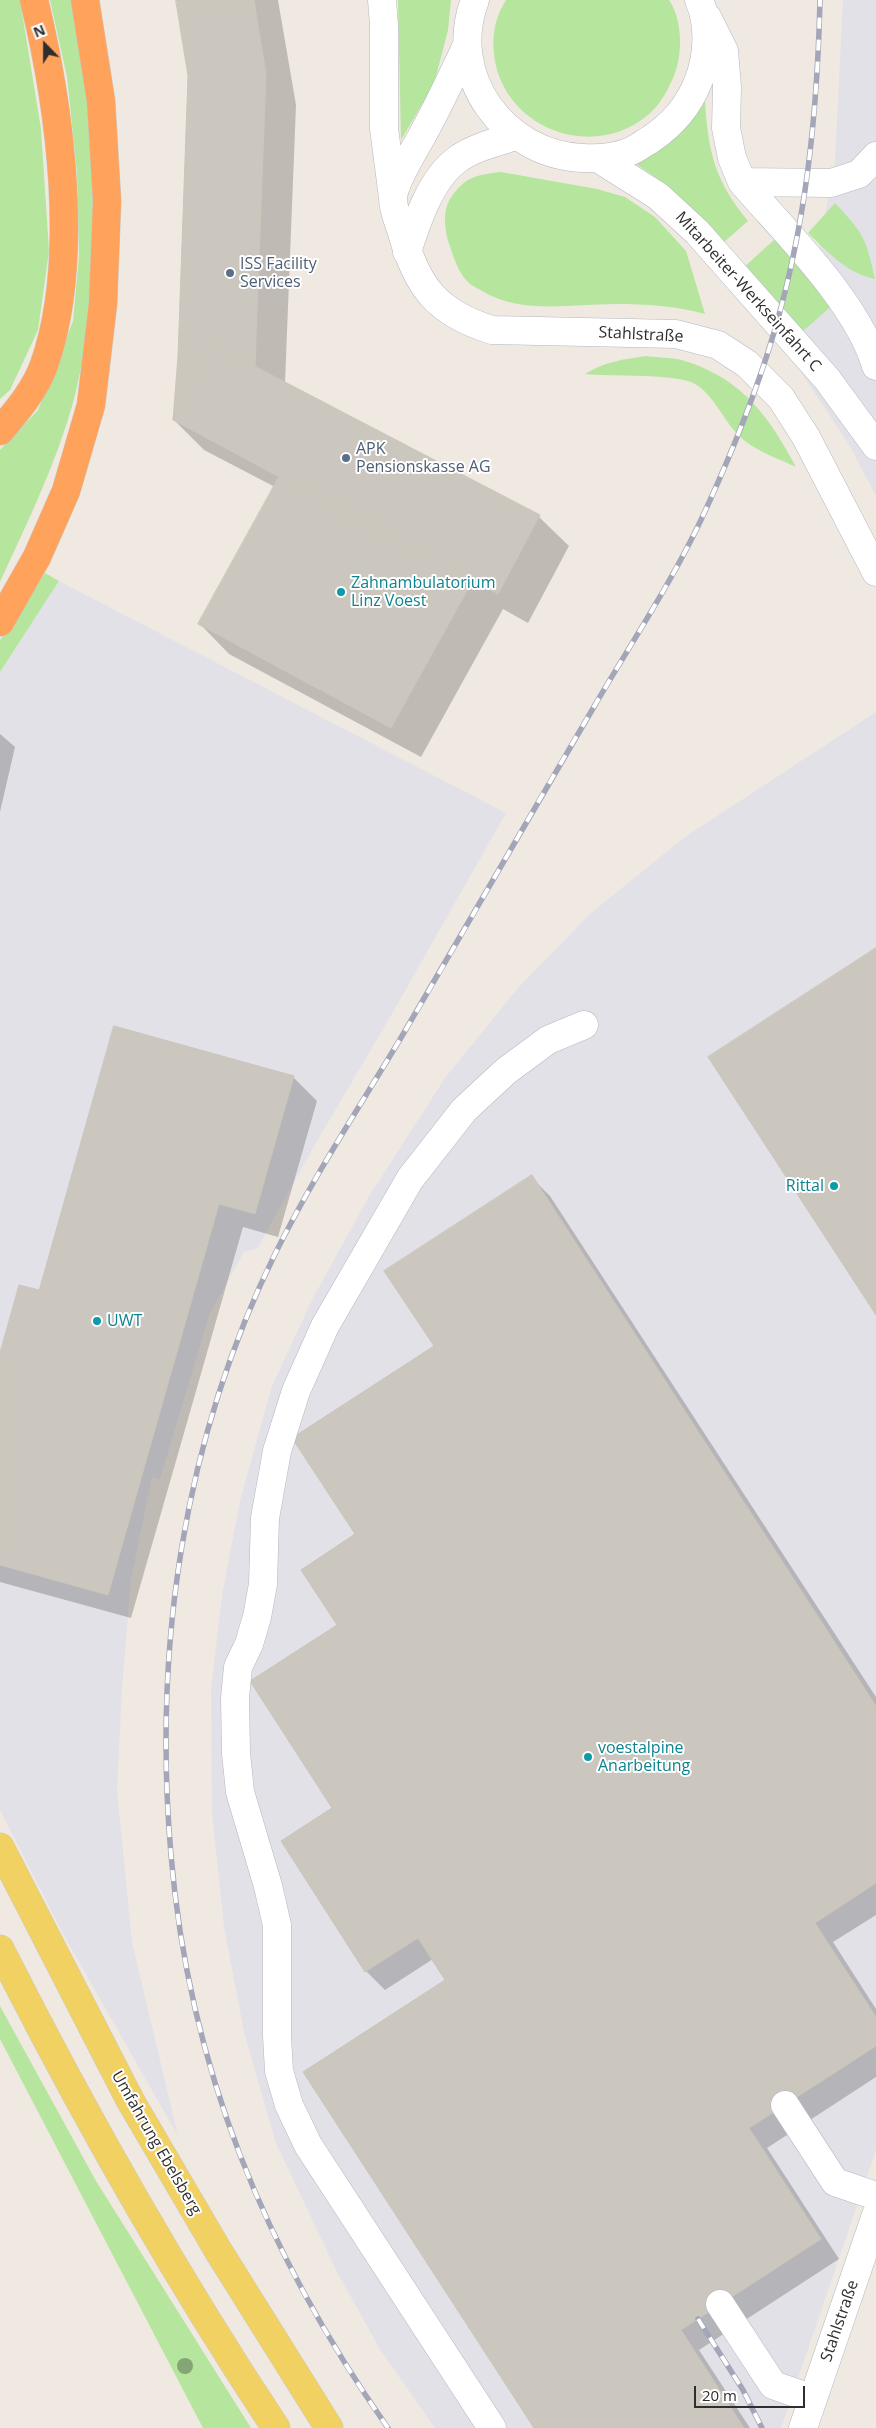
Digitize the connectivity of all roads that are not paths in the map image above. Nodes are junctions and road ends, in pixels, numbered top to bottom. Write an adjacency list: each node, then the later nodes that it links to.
1 (34, 0): 15 (highway)
2 (85, 0): 18 (highway)
3 (382, 0): 11 (street, Stahlstraße)
4 (475, 0): 6 (street)
5 (701, 3): 9 (street); 10 (street)
6 (467, 45): 7 (street); 11 (street)
7 (516, 136): 9 (street); 12 (street)
8 (876, 156): 10 (street)
9 (599, 159): 16 (street, Mitarbeiter-Werkseinfahrt C)
10 (742, 182): 13 (street)
11 (393, 199): 12 (street, Stahlstraße)
12 (407, 252): 17 (street, Stahlstraße)
13 (870, 335): 14 (street)
14 (876, 366)
15 (0, 431)
16 (876, 446)
17 (876, 572)
18 (0, 622)
19 (584, 1025): 29 (street)
20 (0, 1847): 28 (main road, Umfahrung Ebelsberg)
21 (0, 1949): 27 (main road)
22 (785, 2105): 23 (street)
23 (876, 2196)
24 (876, 2215): 26 (street, Stahlstraße)
25 (720, 2304): 26 (street)
26 (813, 2399): 30 (street, Stahlstraße)
27 (276, 2428)
28 (329, 2428)
29 (492, 2428)
30 (803, 2428)

